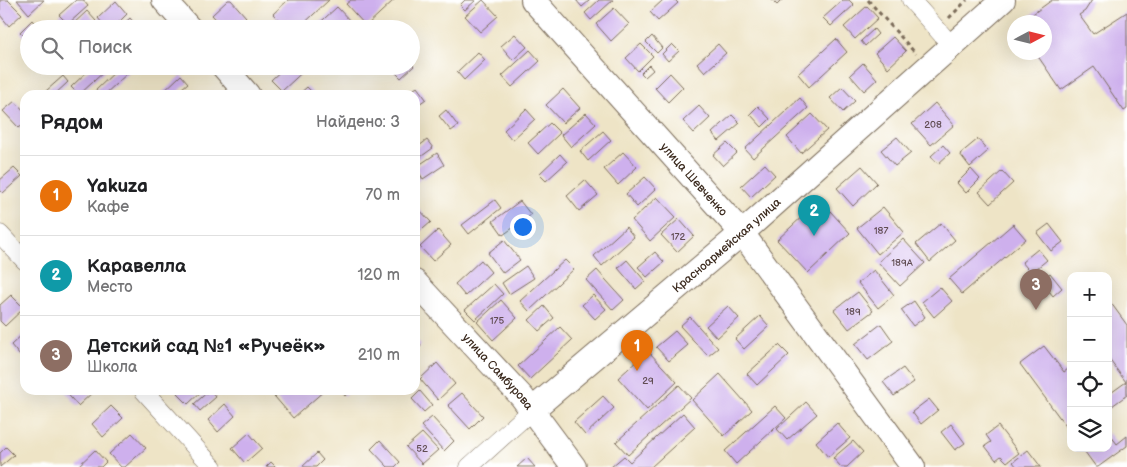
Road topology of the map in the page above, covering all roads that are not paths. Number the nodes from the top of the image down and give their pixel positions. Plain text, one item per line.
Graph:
1 (164, 0) edge
2 (532, 0) edge
3 (911, 0) edge
4 (1003, 0) edge
5 (182, 20) edge
6 (952, 46) junction
7 (231, 75) edge
8 (244, 90) edge
9 (742, 233) junction
10 (0, 234) edge
11 (20, 256) edge
12 (420, 287) edge
13 (148, 395) edge
14 (532, 410) junction
15 (213, 467) edge
16 (469, 467) edge
17 (574, 467) edge
18 (913, 467) edge

1 - 5 street
2 - 9 street, улица Шевченко
3 - 6 street
4 - 6 street, Красноармейская улица
6 - 9 street, Красноармейская улица
7 - 8 street
9 - 14 street, Красноармейская улица
9 - 18 street, улица Шевченко
10 - 11 street
12 - 14 street, улица Самбурова
13 - 15 street
14 - 16 street, Красноармейская улица
14 - 17 street, улица Самбурова

